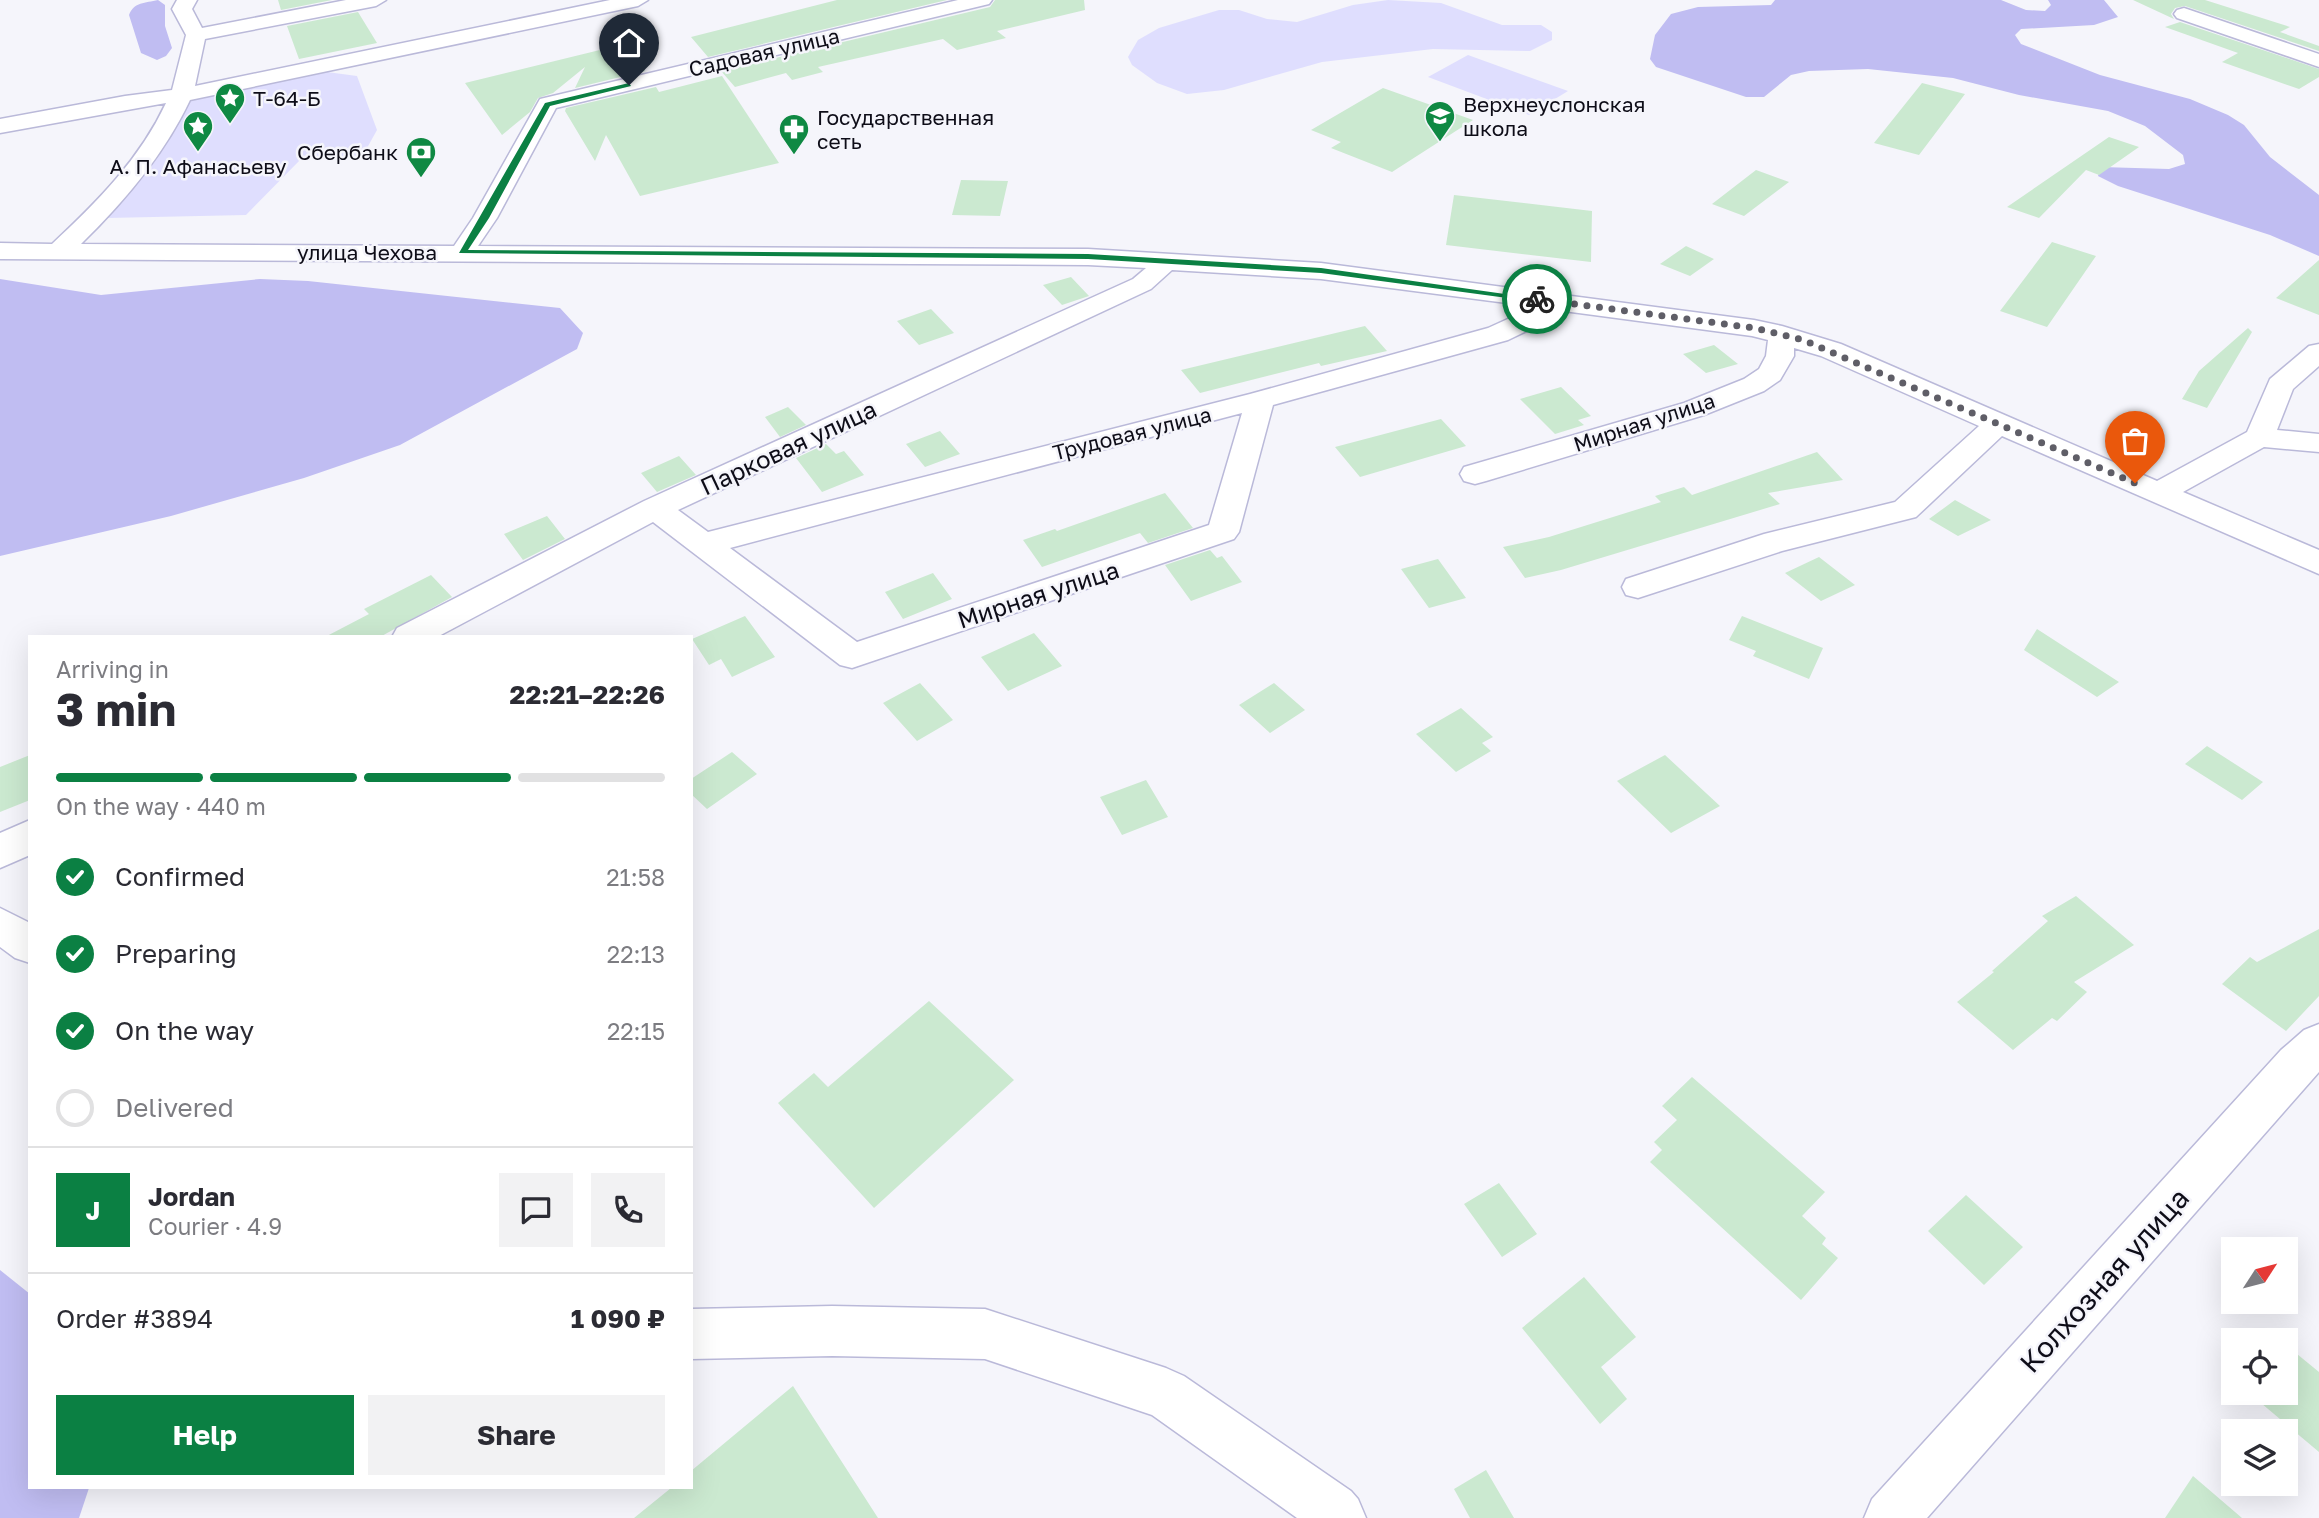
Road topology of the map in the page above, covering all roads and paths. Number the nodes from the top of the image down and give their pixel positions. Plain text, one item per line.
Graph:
1 (187, 0) edge
2 (376, 0) edge
3 (638, 0) edge
4 (982, 0) edge
5 (2185, 14) dead end
6 (196, 35) junction
7 (2319, 61) edge
8 (181, 95) junction
9 (0, 126) edge
10 (0, 251) edge
11 (58, 252) junction
12 (462, 252) junction
13 (1166, 260) junction
14 (1551, 301) junction
15 (1782, 334) junction
16 (2319, 352) edge
17 (1260, 400) junction
18 (1998, 423) junction
19 (2259, 437) junction
20 (2319, 443) edge
21 (1475, 474) dead end
22 (2158, 494) junction
23 (656, 508) junction
24 (704, 544) junction
25 (2319, 563) edge
26 (1638, 587) dead end
27 (413, 635) edge
28 (28, 837) edge
29 (0, 852) edge
30 (0, 925) edge
31 (28, 944) edge
32 (2319, 1044) edge
33 (693, 1334) edge
34 (1339, 1518) edge
35 (1891, 1518) edge

1 - 6 street
2 - 6 street
3 - 8 street
4 - 12 street, Садовая улица
5 - 7 street
6 - 8 street
8 - 9 street
8 - 11 street
10 - 11 street, улица Чехова
11 - 12 street, улица Чехова
12 - 13 street, улица Чехова
13 - 14 street, улица Чехова
13 - 23 street, Парковая улица
14 - 15 street, улица Чехова
14 - 17 street, Трудовая улица
15 - 18 street, улица Чехова
15 - 21 street, Мирная улица
16 - 19 street
17 - 24 street, Трудовая улица
17 - 24 street, Мирная улица
18 - 22 street, улица Чехова
18 - 26 street
19 - 20 street
19 - 22 street
22 - 25 street, улица Чехова
23 - 24 street
23 - 27 street, Парковая улица
28 - 29 street
30 - 31 street
32 - 35 street, Колхозная улица
33 - 34 street

